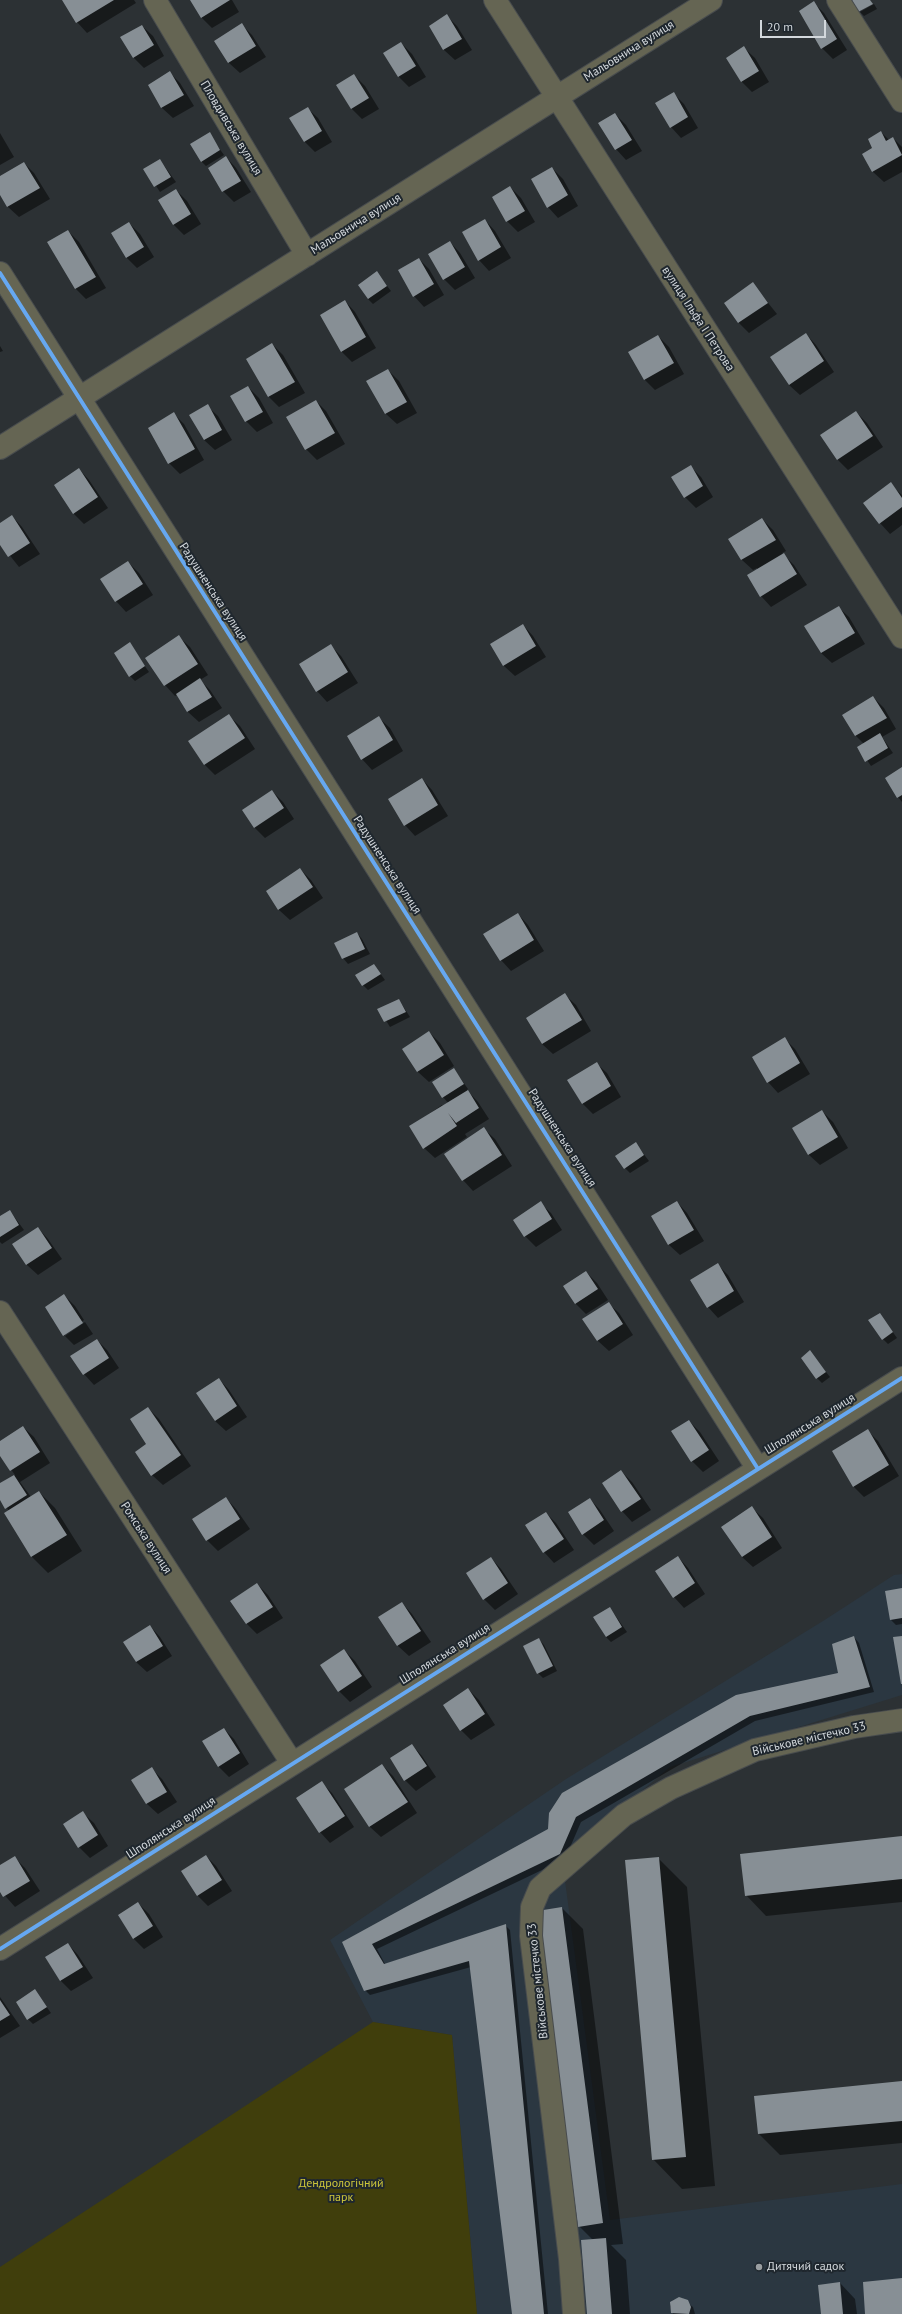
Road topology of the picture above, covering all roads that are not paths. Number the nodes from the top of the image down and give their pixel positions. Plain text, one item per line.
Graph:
1 (155, 0) edge
2 (495, 0) edge
3 (711, 0) edge
4 (838, 0) edge
5 (556, 96) junction
6 (902, 101) edge
7 (307, 255) junction
8 (0, 273) edge
9 (78, 398) junction
10 (0, 448) edge
11 (902, 638) edge
12 (0, 1312) edge
13 (902, 1378) edge
14 (758, 1468) junction
15 (902, 1720) edge
16 (292, 1763) junction
17 (0, 1949) edge
18 (574, 2314) edge

1 - 7 street, Пловдивська вулиця
2 - 5 street, вулиця Ільфа І Петрова
3 - 5 street, Мальовнича вулиця
4 - 6 street
5 - 7 street, Мальовнича вулиця
5 - 11 street, вулиця Ільфа І Петрова
7 - 9 street, Мальовнича вулиця
8 - 9 street, Радушненська вулиця
9 - 10 street, Мальовнича вулиця
9 - 14 street, Радушненська вулиця
12 - 16 street, Ромська вулиця
13 - 14 street, Шполянська вулиця
14 - 16 street, Шполянська вулиця
15 - 18 street, Військове містечко 33
16 - 17 street, Шполянська вулиця

